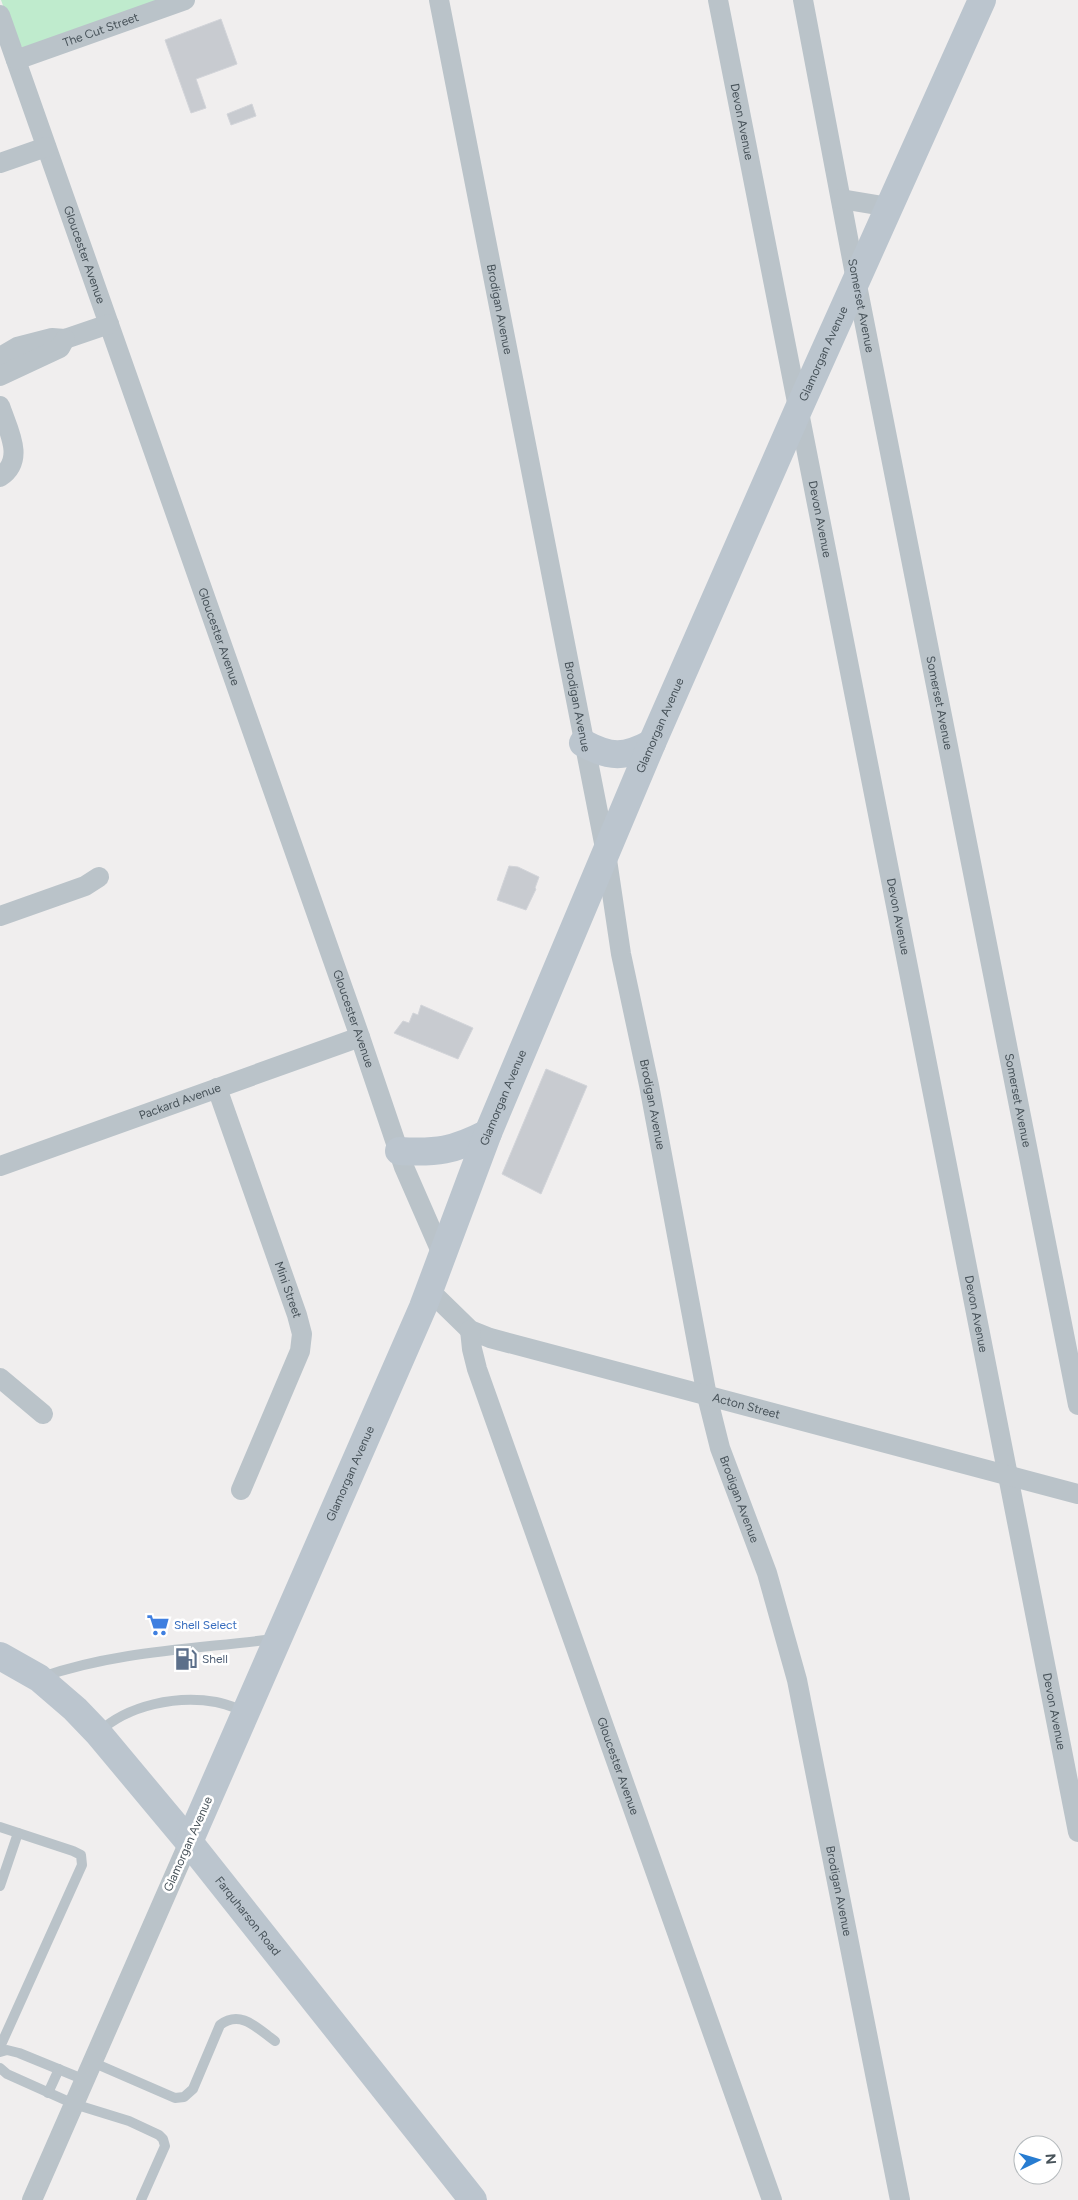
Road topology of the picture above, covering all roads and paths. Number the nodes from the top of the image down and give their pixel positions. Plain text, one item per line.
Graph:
1 (185, 0) edge
2 (439, 0) edge
3 (718, 0) edge
4 (803, 0) edge
5 (982, 0) edge
6 (0, 15) edge
7 (16, 60) junction
8 (46, 147) junction
9 (0, 163) edge
10 (841, 199) junction
11 (889, 207) junction
12 (856, 280) junction
13 (109, 324) junction
14 (43, 348) junction
15 (0, 357) edge
16 (0, 376) edge
17 (0, 406) edge
18 (798, 408) junction
19 (0, 477) edge
20 (583, 743) junction
21 (652, 743) junction
22 (606, 853) junction
23 (99, 876) dead end
24 (0, 916) edge
25 (360, 1037) junction
26 (216, 1088) junction
27 (488, 1133) junction
28 (399, 1151) junction
29 (0, 1166) edge
30 (442, 1254) junction
31 (429, 1290) junction
32 (470, 1330) junction
33 (0, 1378) edge
34 (707, 1396) junction
35 (1078, 1406) edge
36 (43, 1414) dead end
37 (1007, 1475) junction
38 (241, 1490) dead end
39 (1078, 1494) edge
40 (278, 1639) junction
41 (0, 1656) edge
42 (39, 1678) junction
43 (246, 1711) junction
44 (98, 1733) junction
45 (0, 1827) edge
46 (1078, 1832) edge
47 (18, 1833) junction
48 (189, 1842) junction
49 (0, 1886) edge
50 (275, 2041) dead end
51 (0, 2047) edge
52 (0, 2052) edge
53 (0, 2068) edge
54 (59, 2069) junction
55 (89, 2071) junction
56 (48, 2093) junction
57 (74, 2104) junction
58 (32, 2200) edge
59 (141, 2200) edge
60 (473, 2200) edge
61 (772, 2200) edge
62 (900, 2200) edge

1 - 7 street, The Cut Street
2 - 20 street, Brodigan Avenue
3 - 18 street, Devon Avenue
4 - 10 street, Somerset Avenue
5 - 11 street, Glamorgan Avenue
6 - 7 street, Gloucester Avenue
7 - 8 street, Gloucester Avenue
8 - 9 street
8 - 13 street, Gloucester Avenue
10 - 11 street
10 - 12 street, Somerset Avenue
11 - 12 street, Glamorgan Avenue
12 - 18 street, Glamorgan Avenue
12 - 35 street, Somerset Avenue
13 - 14 street
13 - 25 street, Gloucester Avenue
14 - 15 street
14 - 16 street
17 - 19 street
18 - 21 street, Glamorgan Avenue
18 - 37 street, Devon Avenue
20 - 21 street
20 - 22 street, Brodigan Avenue
21 - 22 street, Glamorgan Avenue
22 - 27 street, Glamorgan Avenue
22 - 34 street, Brodigan Avenue
23 - 24 street
25 - 26 street, Packard Avenue
25 - 28 street, Gloucester Avenue
26 - 29 street, Packard Avenue
26 - 38 street, Mini Street
27 - 28 street
27 - 30 street, Glamorgan Avenue
28 - 30 street, Gloucester Avenue
30 - 31 street, Glamorgan Avenue
31 - 32 street, Acton Street
31 - 40 street, Glamorgan Avenue
32 - 34 street, Acton Street
32 - 61 street, Gloucester Avenue
33 - 36 street
34 - 37 street, Acton Street
34 - 62 street, Brodigan Avenue
37 - 39 street, Acton Street
37 - 46 street, Devon Avenue
40 - 42 lane
40 - 43 street, Glamorgan Avenue
41 - 42 street, Farquharson Road
42 - 44 street, Farquharson Road
43 - 44 lane
43 - 48 street, Glamorgan Avenue
44 - 48 street, Farquharson Road
45 - 47 lane
47 - 49 lane
47 - 51 lane
48 - 55 street, Glamorgan Avenue
48 - 60 street, Farquharson Road
50 - 55 lane
52 - 54 lane
53 - 56 lane
54 - 55 lane
54 - 56 lane
55 - 57 street, Glamorgan Avenue
56 - 57 lane
57 - 58 street, Glamorgan Avenue
57 - 59 lane

